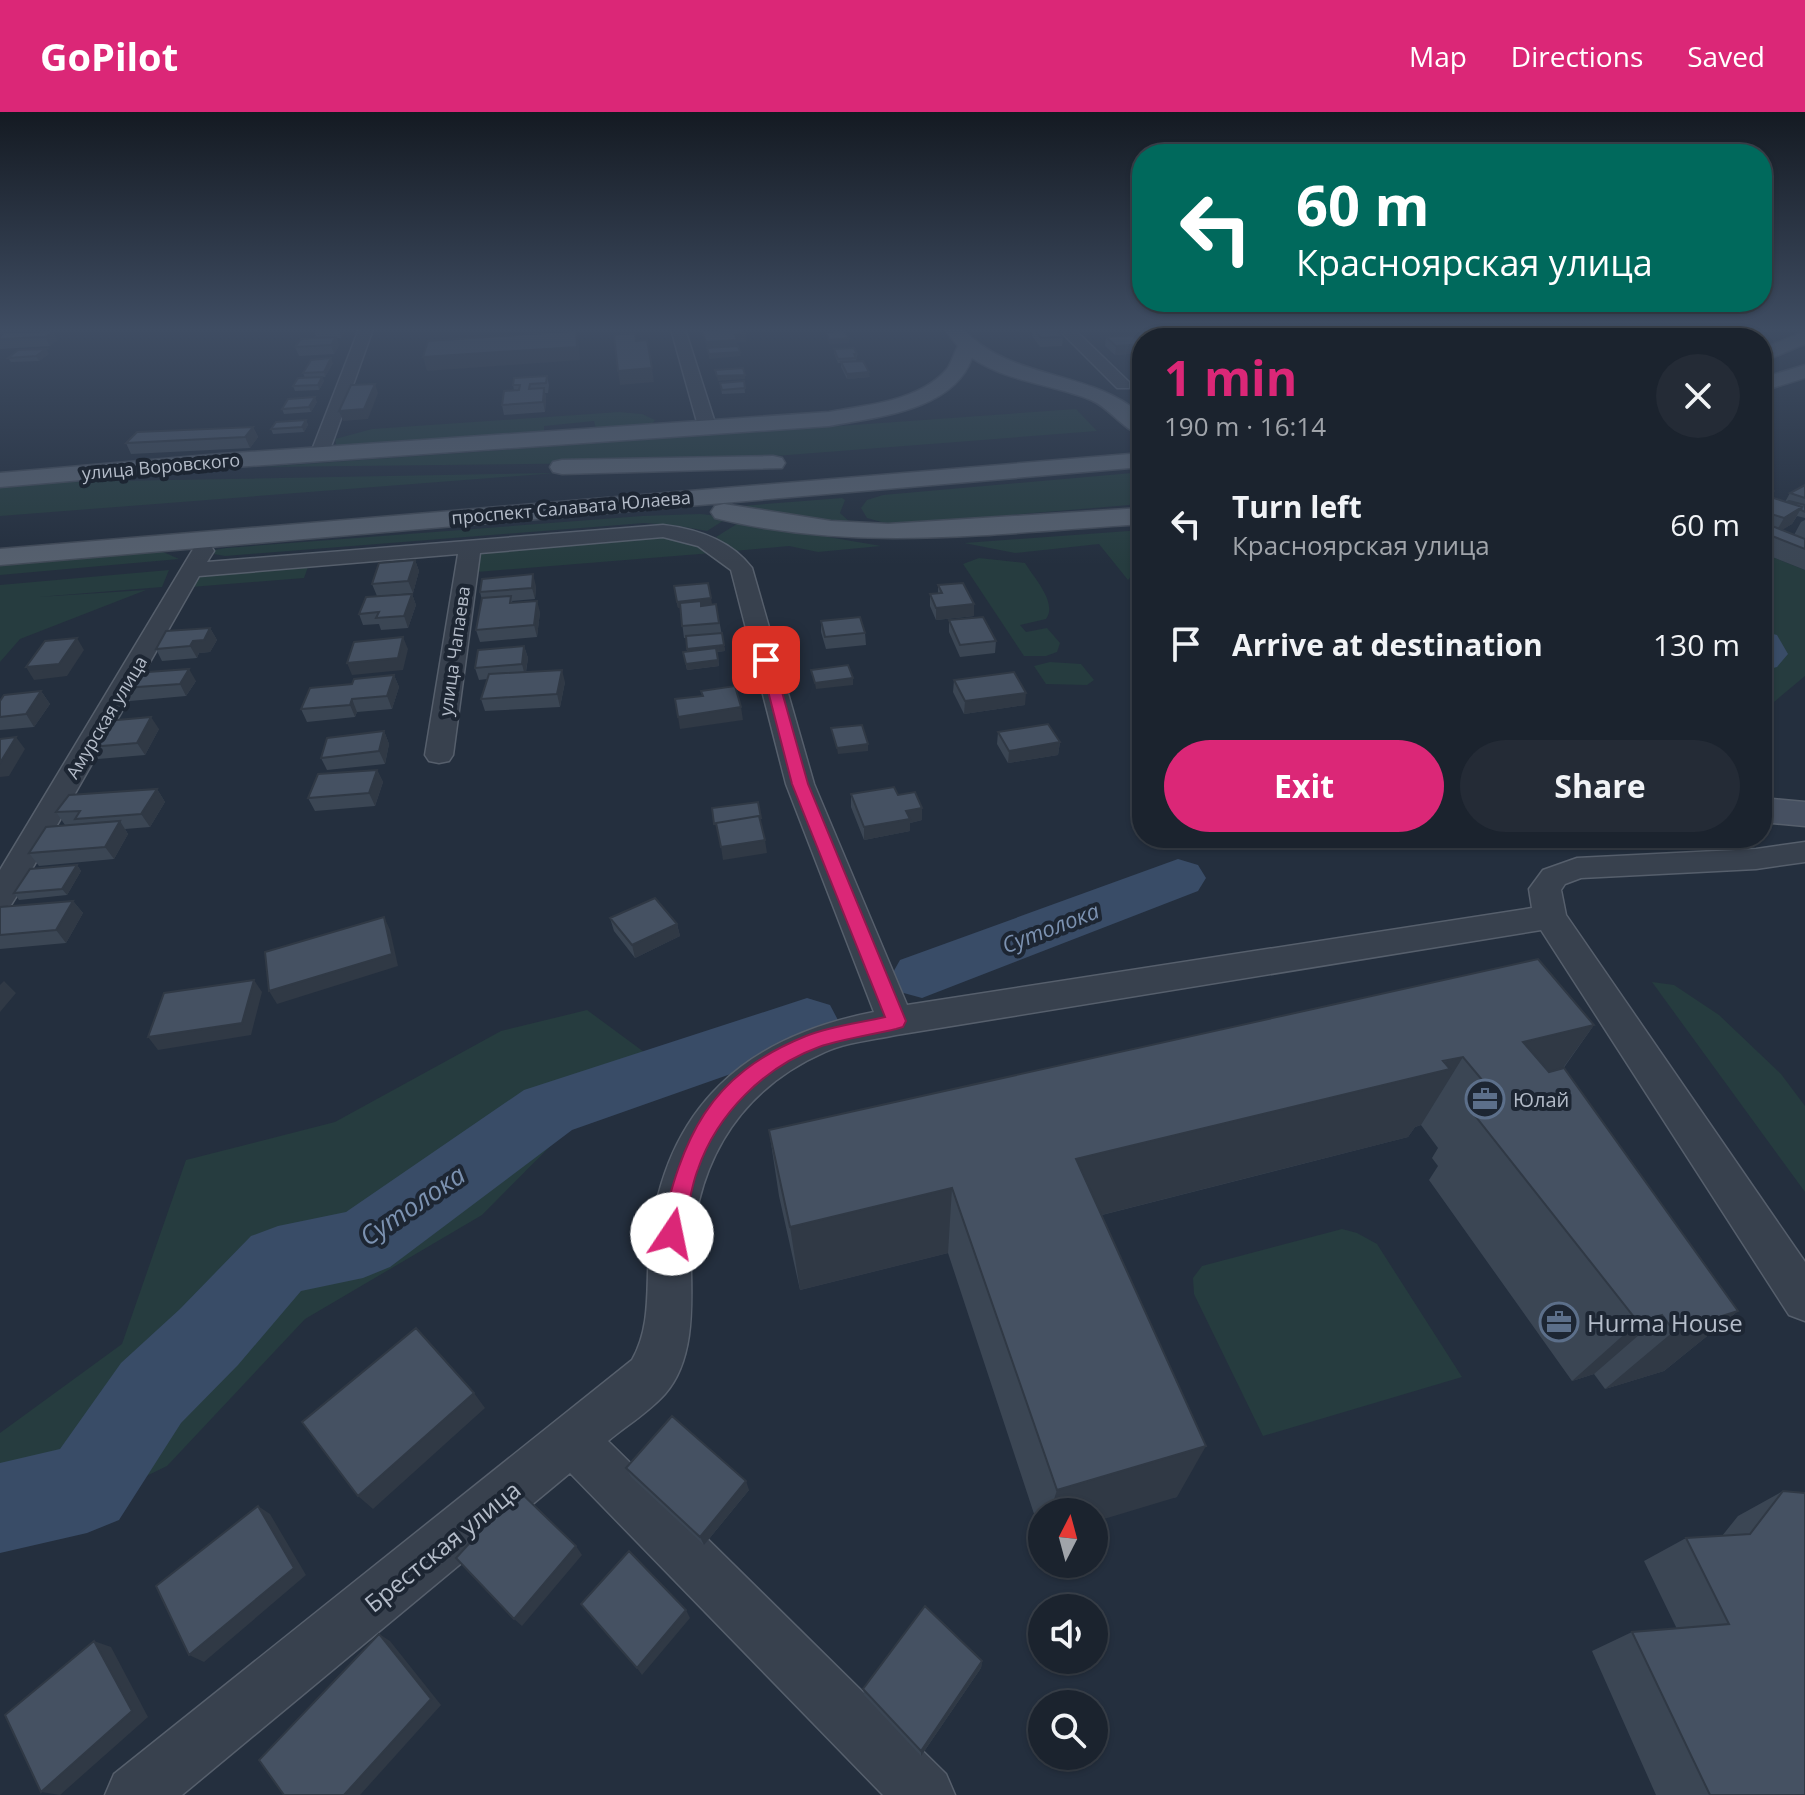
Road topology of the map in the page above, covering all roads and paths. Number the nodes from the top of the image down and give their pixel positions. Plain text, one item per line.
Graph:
1 (337, 408) edge
2 (702, 408) edge
3 (878, 408) edge
4 (708, 429) junction
5 (1132, 431) edge
6 (1096, 439) dead end
7 (319, 455) junction
8 (1132, 461) edge
9 (797, 463) dead end
10 (455, 469) dead end
11 (541, 475) dead end
12 (7, 479) edge
13 (906, 479) junction
14 (569, 507) junction
15 (1132, 517) edge
16 (917, 531) junction
17 (212, 537) junction
18 (470, 547) junction
19 (0, 557) edge
20 (193, 570) junction
21 (439, 755) dead end
22 (1772, 811) edge
23 (1805, 814) edge
24 (1805, 852) edge
25 (0, 897) edge
26 (1550, 917) junction
27 (896, 1021) junction
28 (1805, 1300) edge
29 (572, 1440) junction
30 (135, 1795) edge
31 (925, 1795) edge

1 - 7 street
2 - 4 street
3 - 4 main road, улица Воровского
4 - 7 main road, улица Воровского
5 - 6 main road
7 - 12 main road, улица Воровского
8 - 13 main road, проспект Салавата Юлаева
9 - 11 main road, проспект Салавата Юлаева
10 - 12 main road
13 - 14 main road, проспект Салавата Юлаева
13 - 16 main road
14 - 16 main road
14 - 17 main road, проспект Салавата Юлаева
15 - 16 main road
17 - 19 main road, проспект Салавата Юлаева
17 - 20 street, Амурская улица
18 - 20 street
18 - 21 street, улица Чапаева
18 - 27 street
20 - 25 street, Амурская улица
22 - 23 main road
24 - 26 street
26 - 27 street, Брестская улица
26 - 28 street
27 - 29 street, Брестская улица
29 - 30 street, Брестская улица
29 - 31 street

